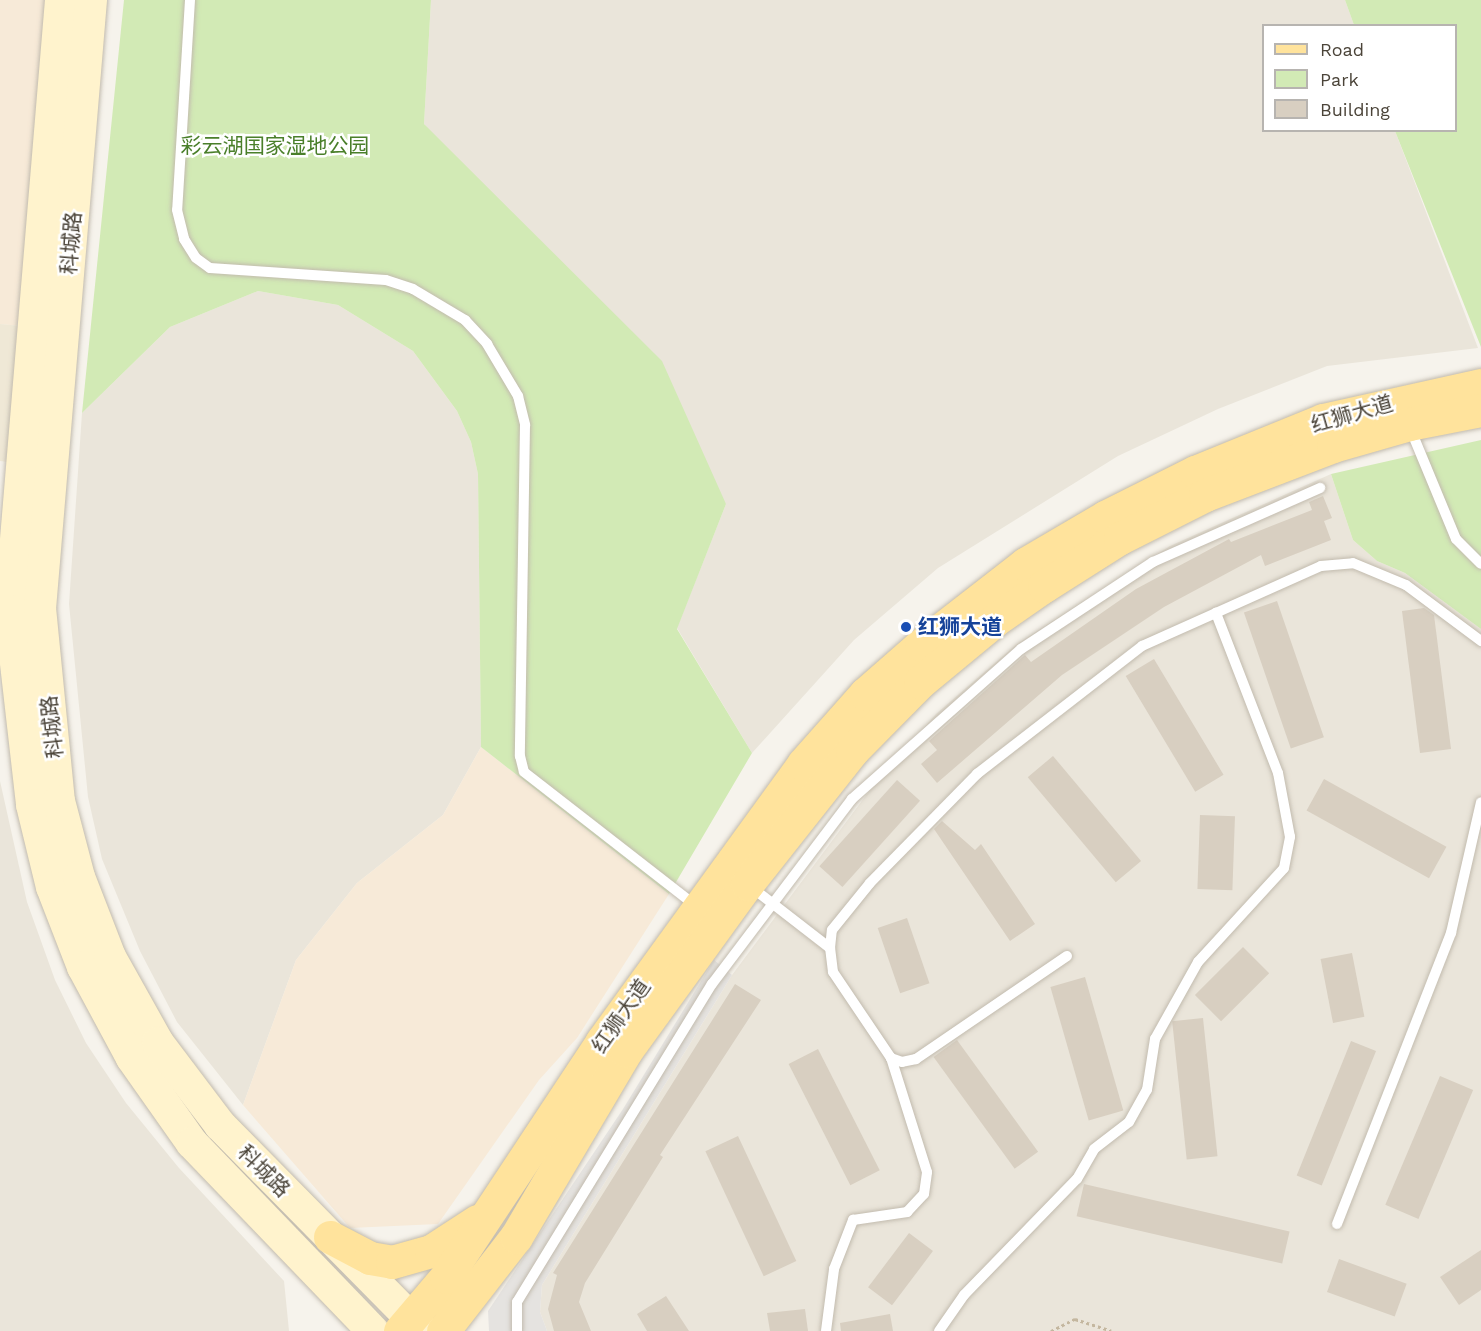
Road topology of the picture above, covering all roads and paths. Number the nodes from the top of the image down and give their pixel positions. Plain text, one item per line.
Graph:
1 (61, 0) edge
2 (91, 0) edge
3 (190, 0) edge
4 (1481, 385) edge
5 (1481, 410) edge
6 (1409, 424) junction
7 (1320, 488) dead end
8 (1481, 564) edge
9 (1216, 613) junction
10 (1481, 641) edge
11 (1481, 802) edge
12 (747, 884) junction
13 (773, 904) junction
14 (699, 908) junction
15 (830, 948) junction
16 (1067, 956) dead end
17 (891, 1058) junction
18 (491, 1212) junction
19 (1337, 1224) dead end
20 (330, 1237) junction
21 (411, 1327) edge
22 (373, 1331) edge
23 (443, 1331) edge
24 (517, 1331) edge
25 (826, 1331) edge
26 (939, 1331) edge
27 (1051, 1331) edge
28 (1111, 1331) edge

1 - 22 main road, 科城路
2 - 20 main road, 科城路
3 - 14 lane
4 - 14 main road, 红狮大道
5 - 6 main road, 红狮大道
6 - 8 lane
6 - 12 main road, 红狮大道
7 - 13 lane
9 - 10 lane
9 - 15 lane
9 - 26 lane
11 - 19 lane
12 - 13 lane
12 - 23 main road, 红狮大道
13 - 15 lane
13 - 24 lane
14 - 18 main road, 红狮大道
15 - 17 lane
16 - 17 lane
17 - 25 lane
18 - 20 main road
18 - 21 main road, 红狮大道
20 - 21 main road, 科城路
27 - 28 path

